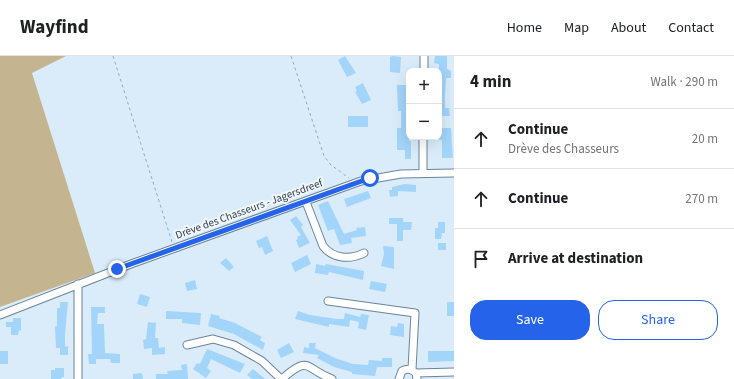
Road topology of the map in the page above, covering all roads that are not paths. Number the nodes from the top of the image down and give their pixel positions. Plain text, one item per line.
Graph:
1 (424, 56) edge
2 (424, 68) edge
3 (423, 140) edge
4 (423, 173) junction
5 (454, 173) edge
6 (306, 202) junction
7 (364, 253) dead end
8 (78, 284) junction
9 (328, 301) dead end
10 (0, 315) edge
11 (187, 344) dead end
12 (454, 372) edge
13 (415, 374) edge
14 (78, 379) edge
15 (282, 379) edge
16 (332, 379) edge
17 (399, 379) edge

1 - 2 street
3 - 4 street
4 - 5 street, Drève des Chasseurs - Jagersdreef
4 - 6 street, Drève des Chasseurs - Jagersdreef
6 - 7 street
6 - 8 street, Drève des Chasseurs - Jagersdreef
8 - 10 street, Drève des Chasseurs - Jagersdreef
8 - 14 street
9 - 13 street
11 - 15 street
12 - 13 street
13 - 17 street
15 - 16 street

